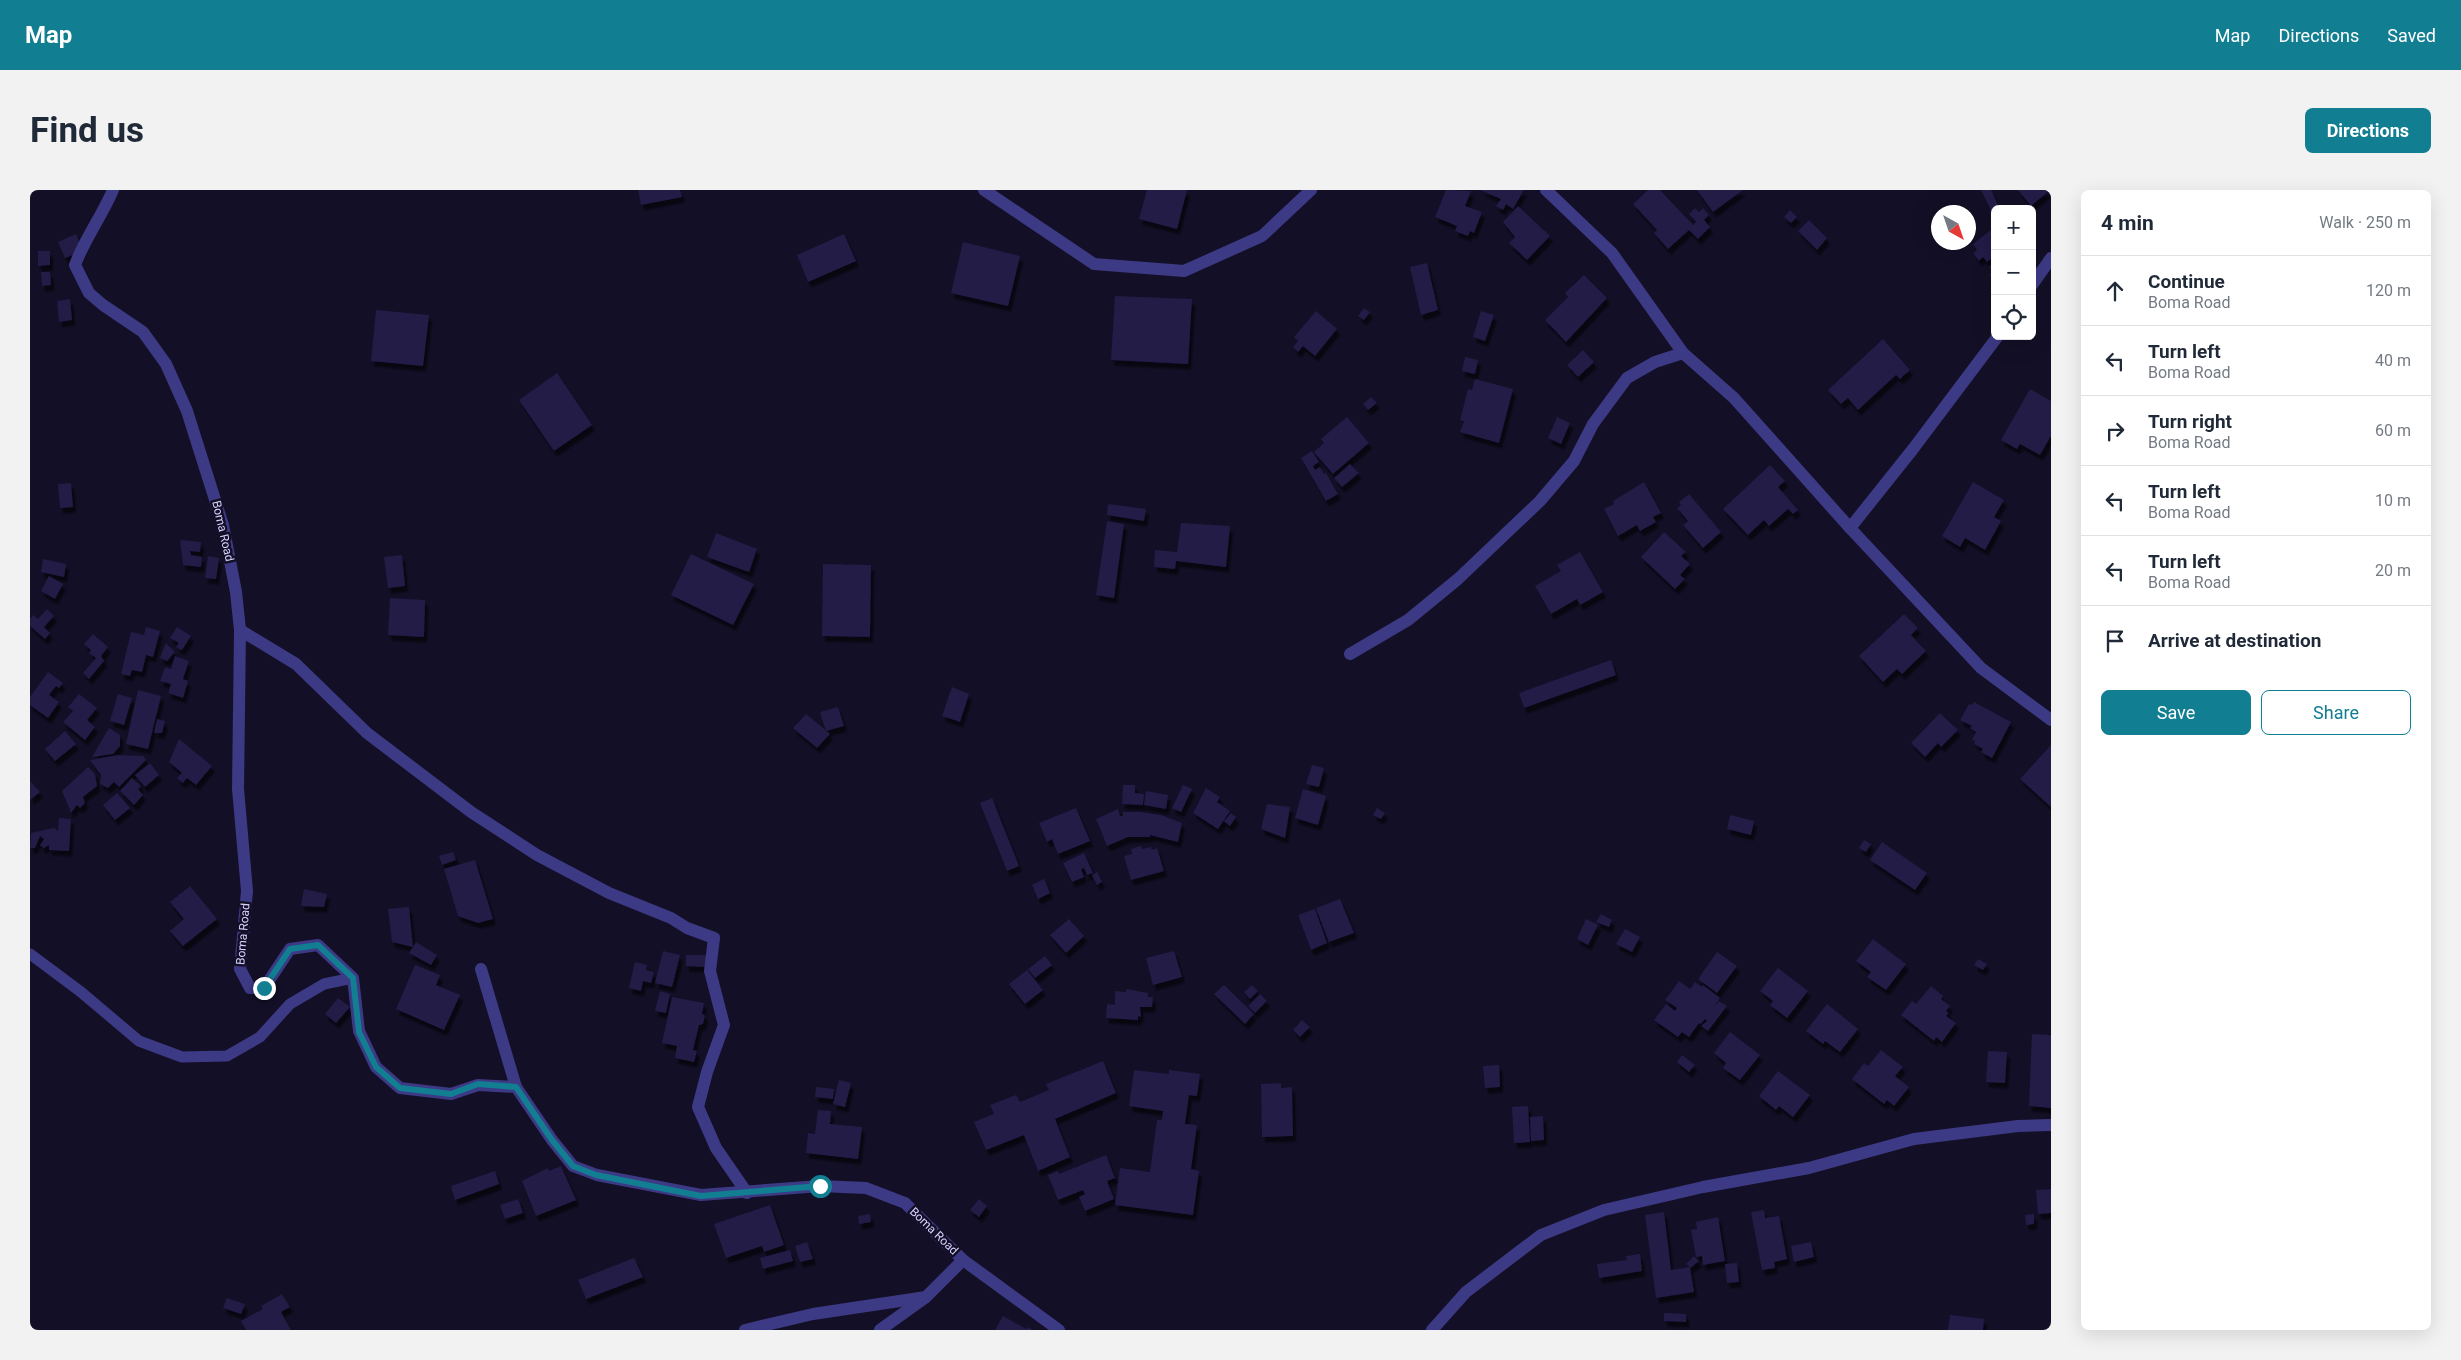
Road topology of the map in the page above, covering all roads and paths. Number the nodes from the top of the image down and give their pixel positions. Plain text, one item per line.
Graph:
1 (113, 190) edge
2 (984, 190) edge
3 (1311, 190) edge
4 (1546, 190) edge
5 (2051, 258) edge
6 (2036, 279) edge
7 (1995, 340) edge
8 (1683, 353) junction
9 (1850, 528) junction
10 (240, 630) junction
11 (1350, 654) dead end
12 (2051, 720) edge
13 (30, 954) edge
14 (481, 970) dead end
15 (353, 978) junction
16 (516, 1087) junction
17 (2051, 1125) edge
18 (747, 1193) junction
19 (964, 1260) junction
20 (926, 1297) junction
21 (745, 1330) edge
22 (880, 1330) edge
23 (1059, 1330) edge
24 (1432, 1330) edge

1 - 10 street, Boma Road
2 - 3 street
4 - 8 street
5 - 6 street
7 - 9 street
8 - 9 street
8 - 11 street
9 - 12 street
10 - 15 street, Boma Road
10 - 18 street
13 - 15 lane
14 - 16 street, Boma Road
15 - 16 street
16 - 18 street, Boma Road
17 - 24 street
18 - 19 street, Boma Road
19 - 20 street
19 - 23 street, Boma Road
20 - 21 street
20 - 22 street

